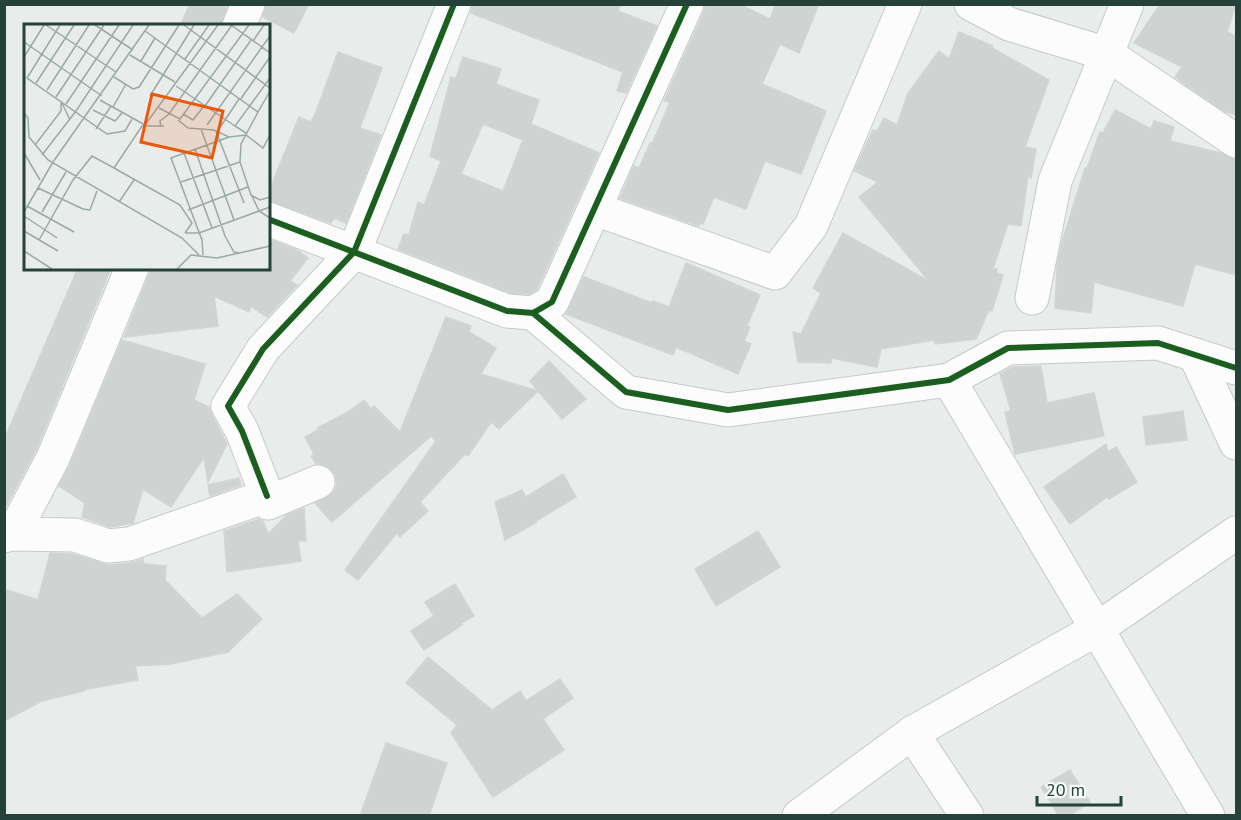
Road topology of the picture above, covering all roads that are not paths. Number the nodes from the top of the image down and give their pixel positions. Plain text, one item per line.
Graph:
1 (248, 4) edge
2 (454, 4) edge
3 (687, 4) edge
4 (905, 4) edge
5 (971, 4) edge
6 (1127, 4) edge
7 (240, 24) edge
8 (1107, 54) junction
9 (1236, 141) edge
10 (595, 209) junction
11 (270, 220) edge
12 (354, 252) junction
13 (131, 270) edge
14 (1032, 298) dead end
15 (533, 313) junction
16 (1195, 355) junction
17 (1236, 368) edge
18 (949, 380) junction
19 (1236, 443) edge
20 (318, 482) dead end
21 (267, 496) junction
22 (8, 534) edge
23 (1236, 534) edge
24 (1097, 629) junction
25 (912, 733) junction
26 (799, 816) edge
27 (967, 816) edge
28 (1208, 816) edge

1 - 7 street
2 - 12 street
3 - 10 street
4 - 10 street
5 - 8 street
6 - 8 street
8 - 9 street
8 - 14 street
10 - 15 street
11 - 12 street
12 - 15 street
12 - 21 street
13 - 22 street
15 - 18 street
16 - 17 street
16 - 18 street
16 - 19 street
18 - 24 street
20 - 21 street
21 - 22 street
23 - 24 street
24 - 25 street
24 - 28 street
25 - 26 street
25 - 27 street

